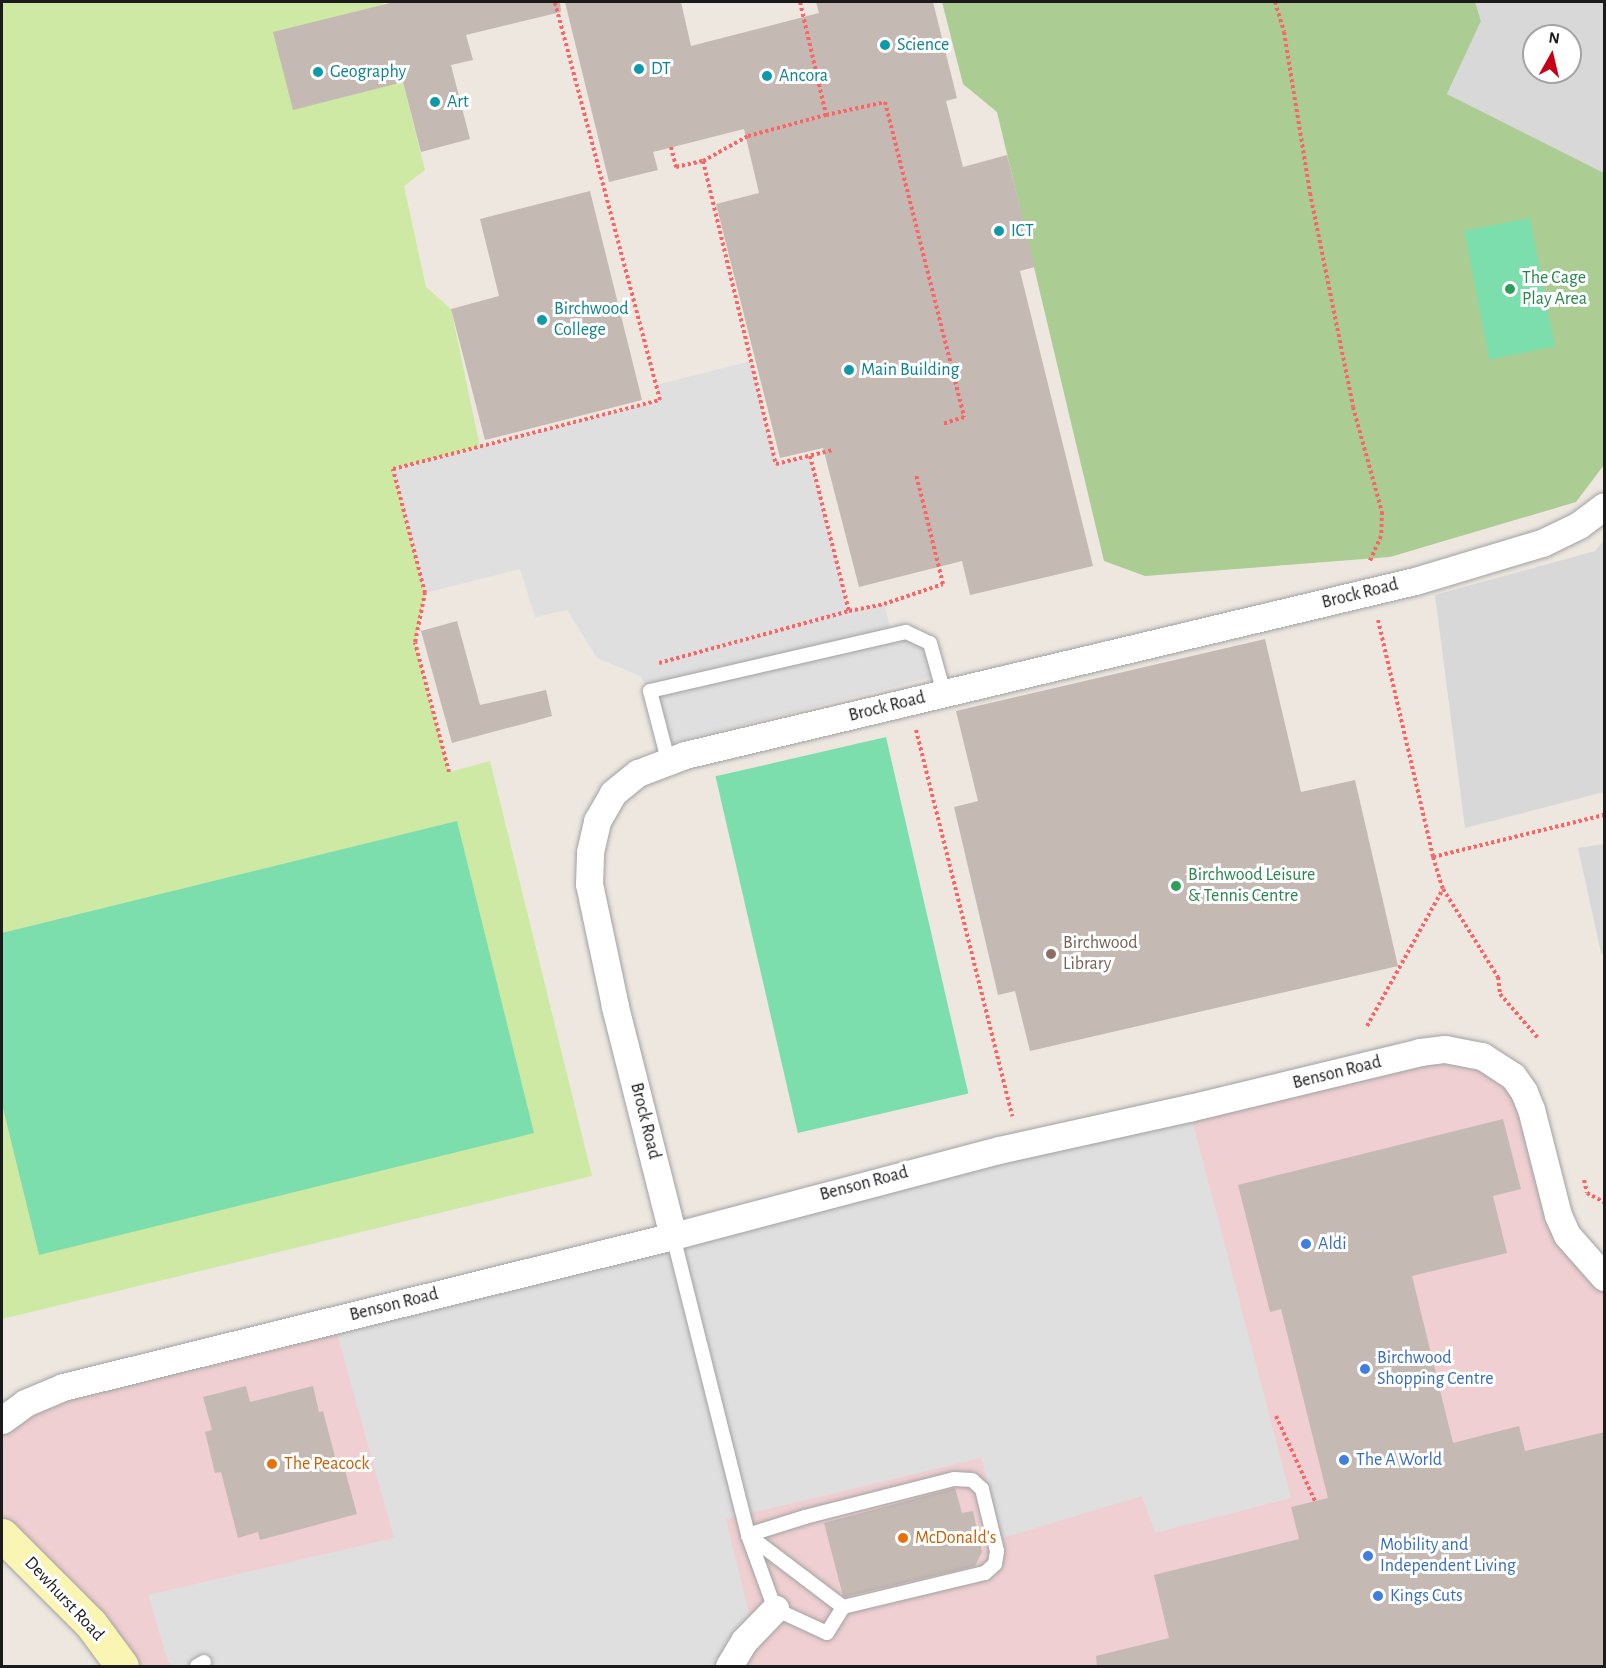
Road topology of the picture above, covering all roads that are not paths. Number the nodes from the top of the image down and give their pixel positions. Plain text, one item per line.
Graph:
1 (1605, 506) edge
2 (945, 693) junction
3 (668, 760) junction
4 (673, 1236) junction
5 (1605, 1277) edge
6 (2, 1420) edge
7 (2, 1535) edge
8 (748, 1535) junction
9 (843, 1607) junction
10 (775, 1609) junction
11 (122, 1666) edge
12 (729, 1666) edge

1 - 2 street, Brock Road
2 - 3 street, Brock Road
2 - 3 lane
3 - 4 street, Brock Road
4 - 5 street, Benson Road
4 - 6 street, Benson Road
4 - 8 lane
7 - 11 street, Dewhurst Road
8 - 9 lane
8 - 9 lane
8 - 10 lane
9 - 10 lane
10 - 12 street

